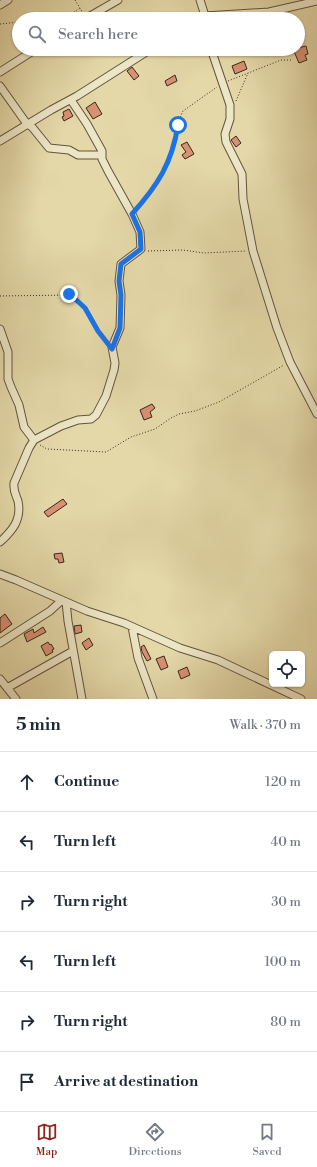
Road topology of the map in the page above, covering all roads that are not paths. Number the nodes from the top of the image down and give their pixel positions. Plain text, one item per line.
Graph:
1 (8, 0) edge
2 (118, 0) edge
3 (200, 0) edge
4 (317, 1) edge
5 (301, 2) edge
6 (0, 5) edge
7 (98, 12) edge
8 (203, 12) edge
9 (269, 12) edge
10 (25, 56) edge
11 (140, 56) edge
12 (213, 56) edge
13 (0, 72) edge
14 (0, 86) edge
15 (71, 100) junction
16 (26, 124) junction
17 (0, 141) edge
18 (102, 155) junction
19 (0, 329) edge
20 (317, 414) edge
21 (34, 440) junction
22 (0, 542) edge
23 (0, 574) edge
24 (64, 601) junction
25 (132, 627) junction
26 (0, 643) edge
27 (73, 651) junction
28 (0, 679) edge
29 (7, 688) junction
30 (16, 699) edge
31 (82, 699) edge
32 (153, 699) edge
33 (301, 699) edge

1 - 6 street
2 - 7 street
3 - 8 street
4 - 5 street
5 - 9 street
10 - 13 street
11 - 15 street
12 - 20 street
14 - 16 street
15 - 16 street
15 - 18 street
16 - 17 street
16 - 18 street
18 - 21 street
19 - 21 street
21 - 22 street
23 - 24 street
24 - 25 street
24 - 26 street
24 - 27 street
25 - 32 street
25 - 33 street
27 - 29 street
27 - 31 street
28 - 29 street
29 - 30 street

